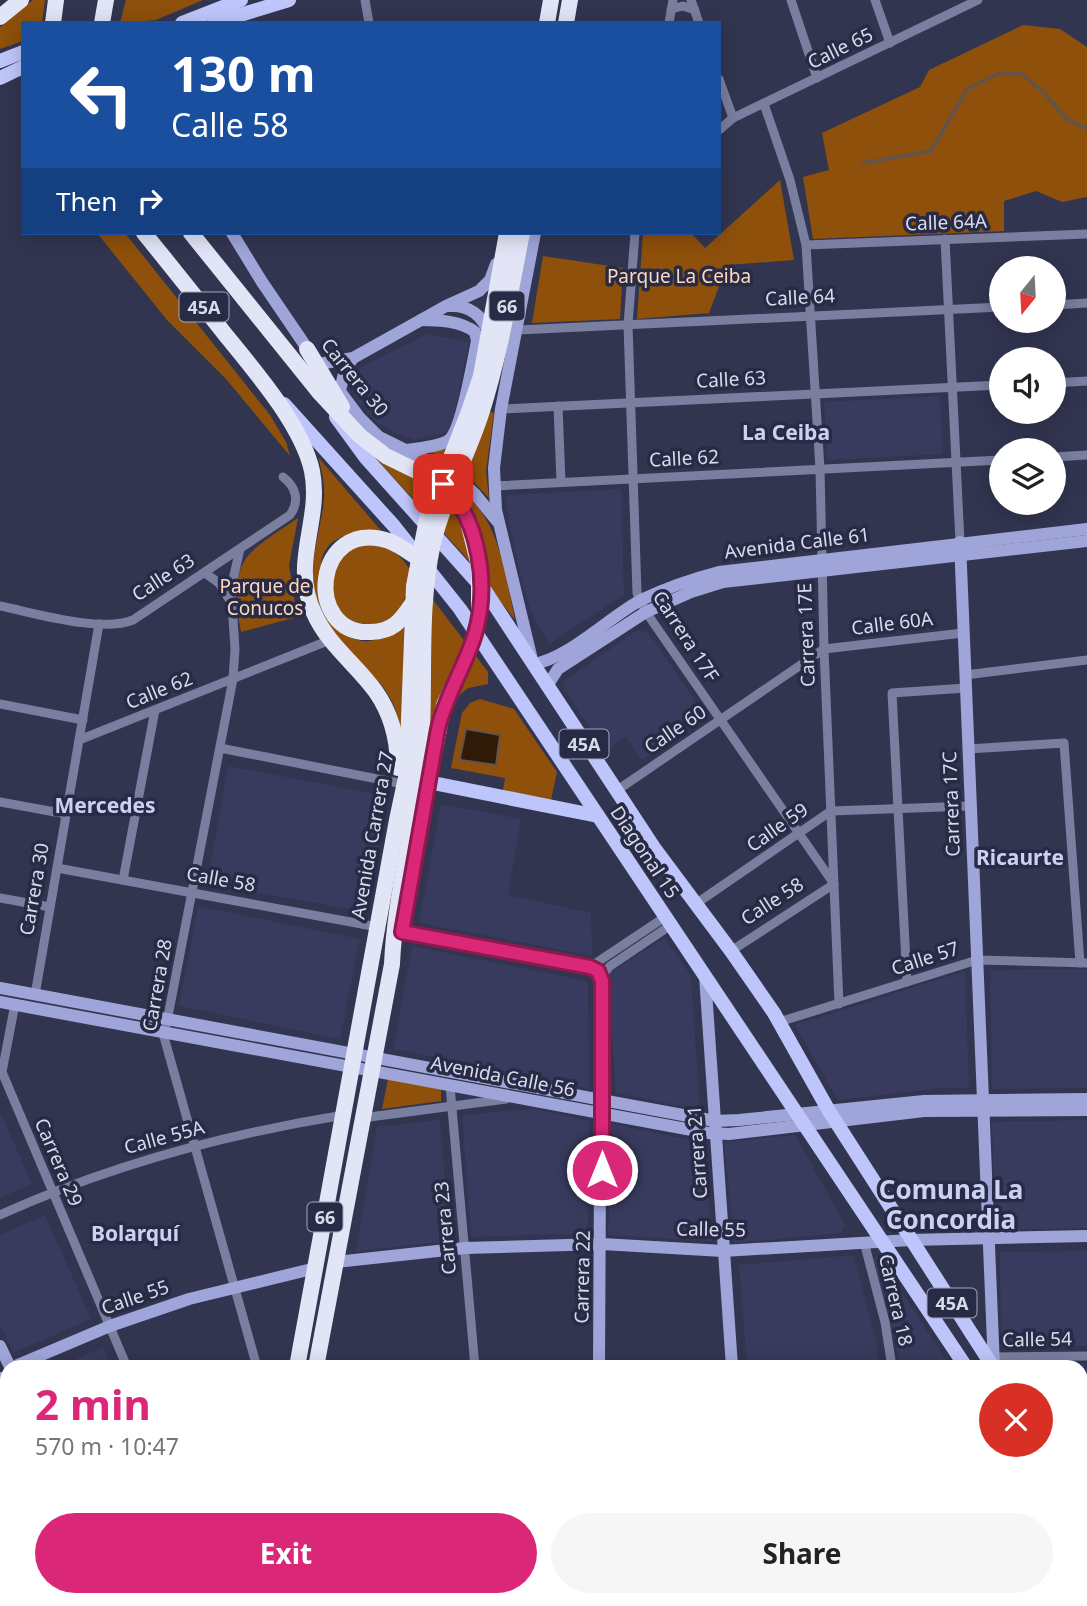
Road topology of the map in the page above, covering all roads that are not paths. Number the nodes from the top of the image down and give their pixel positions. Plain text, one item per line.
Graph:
1 (21, 0) edge
2 (56, 0) edge
3 (107, 0) edge
4 (241, 0) edge
5 (289, 0) edge
6 (365, 0) edge
7 (551, 0) edge
8 (569, 0) edge
9 (791, 0) edge
10 (875, 0) edge
11 (978, 0) edge
12 (672, 4) edge
13 (958, 4) edge
14 (693, 5) edge
15 (0, 17) edge
16 (234, 20) edge
17 (53, 21) edge
18 (102, 21) edge
19 (187, 21) edge
20 (369, 21) edge
21 (547, 21) edge
22 (566, 21) edge
23 (890, 43) junction
24 (21, 53) edge
25 (0, 61) edge
26 (21, 68) edge
27 (0, 78) edge
28 (817, 78) junction
29 (721, 85) edge
30 (764, 104) junction
31 (733, 118) junction
32 (721, 128) edge
33 (1087, 234) edge
34 (146, 235) edge
35 (193, 235) edge
36 (233, 235) edge
37 (505, 235) edge
38 (506, 235) edge
39 (522, 235) edge
40 (535, 235) edge
41 (635, 235) edge
42 (946, 239) junction
43 (806, 245) junction
44 (1087, 303) edge
45 (1066, 304) edge
46 (446, 306) junction
47 (989, 308) edge
48 (949, 310) junction
49 (810, 316) junction
50 (421, 320) junction
51 (628, 325) junction
52 (517, 330) junction
53 (490, 334) junction
54 (307, 349) junction
55 (353, 358) junction
56 (319, 364) junction
57 (486, 377) junction
58 (263, 381) junction
59 (1087, 381) edge
60 (1066, 382) edge
61 (989, 386) edge
62 (953, 388) junction
63 (340, 390) junction
64 (319, 392) junction
65 (815, 394) junction
66 (464, 400) junction
67 (631, 403) junction
68 (558, 406) junction
69 (501, 409) junction
70 (360, 436) junction
71 (403, 450) junction
72 (1087, 456) edge
73 (1066, 457) edge
74 (989, 461) edge
75 (956, 462) junction
76 (820, 469) junction
77 (283, 477) dead end
78 (635, 478) junction
79 (561, 482) junction
80 (494, 486) junction
81 (499, 524) junction
82 (1087, 529) edge
83 (1087, 541) edge
84 (960, 548) junction
85 (240, 550) junction
86 (421, 560) junction
87 (822, 565) junction
88 (205, 573) junction
89 (230, 601) junction
90 (419, 604) junction
91 (0, 606) edge
92 (643, 606) junction
93 (99, 624) junction
94 (963, 633) junction
95 (330, 640) junction
96 (824, 649) junction
97 (1087, 660) edge
98 (533, 664) junction
99 (233, 679) junction
100 (966, 682) junction
101 (547, 686) junction
102 (0, 704) edge
103 (155, 710) junction
104 (83, 720) junction
105 (720, 720) junction
106 (79, 740) junction
107 (220, 748) junction
108 (968, 749) junction
109 (428, 782) junction
110 (398, 783) junction
111 (616, 791) junction
112 (0, 802) edge
113 (971, 806) junction
114 (898, 809) junction
115 (831, 811) junction
116 (66, 814) junction
117 (598, 816) junction
118 (397, 820) junction
119 (799, 833) junction
120 (57, 868) junction
121 (122, 880) junction
122 (834, 884) junction
123 (192, 893) junction
124 (0, 898) edge
125 (697, 903) junction
126 (50, 907) junction
127 (668, 921) junction
128 (378, 927) junction
129 (402, 932) junction
130 (732, 951) junction
131 (977, 960) junction
132 (1083, 963) edge
133 (392, 964) junction
134 (590, 967) junction
135 (705, 976) junction
136 (601, 977) junction
137 (907, 982) junction
138 (0, 988) edge
139 (35, 995) junction
140 (0, 1002) edge
141 (15, 1004) junction
142 (839, 1004) junction
143 (167, 1019) junction
144 (779, 1022) junction
145 (165, 1032) junction
146 (354, 1061) junction
147 (372, 1064) junction
148 (1, 1073) edge
149 (450, 1086) junction
150 (514, 1098) junction
151 (1087, 1099) edge
152 (602, 1101) junction
153 (982, 1105) junction
154 (452, 1106) junction
155 (1087, 1110) edge
156 (344, 1115) junction
157 (602, 1115) junction
158 (833, 1116) junction
159 (362, 1118) junction
160 (802, 1120) junction
161 (715, 1127) junction
162 (194, 1147) junction
163 (52, 1191) junction
164 (0, 1215) edge
165 (1087, 1236) edge
166 (987, 1238) junction
167 (911, 1240) junction
168 (884, 1241) junction
169 (864, 1242) junction
170 (602, 1244) junction
171 (465, 1248) junction
172 (723, 1251) junction
173 (336, 1262) junction
174 (316, 1268) junction
175 (234, 1287) junction
176 (110, 1326) junction
177 (1087, 1356) edge
178 (29, 1360) edge
179 (124, 1360) edge
180 (255, 1360) edge
181 (299, 1360) edge
182 (317, 1360) edge
183 (474, 1360) edge
184 (600, 1360) edge
185 (731, 1360) edge
186 (891, 1360) edge
187 (961, 1360) edge
188 (991, 1360) edge
189 (992, 1360) edge
190 (1024, 1360) edge

1 - 15 highway
2 - 17 highway
3 - 18 highway
4 - 19 main road
5 - 16 main road
6 - 20 street
7 - 21 highway
8 - 22 highway
9 - 28 street
10 - 23 street
11 - 13 street, Calle 65
12 - 14 street
13 - 23 street, Calle 65
23 - 28 street, Calle 65
24 - 25 main road
26 - 27 main road
28 - 30 street, Calle 65
29 - 31 street
30 - 31 street, Calle 65
30 - 43 street, Carrera 17E
31 - 32 street, Calle 65
33 - 42 street, Calle 64A
34 - 58 highway, 45A
35 - 64 highway, 45A
36 - 54 street, Carrera 30
37 - 46 street
38 - 53 highway, Avenida Carrera 27 / 66
39 - 57 highway, Avenida Carrera 27 / 66
40 - 52 street
41 - 51 street, Carrera 17F
42 - 43 street, Calle 64A
42 - 48 street, Carrera 17C
43 - 49 street, Carrera 17E
44 - 45 street
46 - 50 street
46 - 53 street
47 - 48 street, Calle 64
48 - 49 street, Calle 64
48 - 62 street, Carrera 17C
49 - 51 street, Calle 64
49 - 65 street, Carrera 17E
50 - 55 street
50 - 66 street
51 - 52 street, Calle 64
51 - 67 street, Carrera 17F
52 - 69 street
53 - 57 highway, Avenida Carrera 27 / 66
54 - 56 street, Carrera 30
54 - 70 highway
55 - 56 street
55 - 63 street
56 - 63 street, Carrera 30
57 - 90 highway, Avenida Carrera 27 / 66
58 - 86 main road, Diagonal 15 / 45A
58 - 95 highway
59 - 60 street
61 - 62 street, Calle 63
62 - 65 street, Calle 63
62 - 75 street, Carrera 17C
63 - 71 street, Carrera 30
64 - 70 highway
64 - 98 main road, Diagonal 15 / 45A
65 - 67 street, Calle 63
65 - 76 street, Carrera 17E
66 - 69 street, Calle 63
66 - 71 street
67 - 68 street, Calle 63
67 - 78 street, Carrera 17F
68 - 69 street, Calle 63
68 - 79 street
69 - 80 street
70 - 109 highway
71 - 81 street, Carrera 30
72 - 73 street
74 - 75 street, Calle 62
75 - 76 street, Calle 62
75 - 84 street, Carrera 17C
76 - 78 street, Calle 62
76 - 87 street, Carrera 17E
77 - 85 street, Calle 63
78 - 79 street, Calle 62
78 - 92 street, Carrera 17F
79 - 80 street, Calle 62
80 - 81 street
81 - 98 street, Carrera 30
82 - 84 street, Avenida Calle 61
83 - 84 street, Avenida Calle 61
84 - 87 street, Avenida Calle 61
84 - 94 street, Carrera 17C
85 - 88 street, Calle 63
85 - 89 street, Carrera 28
86 - 90 highway
86 - 117 main road, Diagonal 15 / 45A
87 - 92 street, Avenida Calle 61
87 - 96 street, Carrera 17E
88 - 89 street
88 - 93 street, Calle 63
89 - 99 street, Carrera 28
90 - 118 highway, Avenida Carrera 27 / 66
90 - 133 highway, Avenida Carrera 27 / 66
91 - 93 street, Calle 63
92 - 98 street, Avenida Calle 61
92 - 101 street, Avenida Calle 61
92 - 105 street, Carrera 17F
93 - 104 street, Carrera 30
94 - 96 street, Calle 60A
94 - 100 street, Carrera 17C
95 - 99 street, Calle 62
95 - 110 highway
96 - 105 street, Calle 60
96 - 115 street, Carrera 17E
97 - 100 street
98 - 101 main road, Diagonal 15 / 45A
99 - 103 street, Calle 62
99 - 107 street, Carrera 28
100 - 108 street, Carrera 17C
100 - 114 street
101 - 111 main road, Diagonal 15 / 45A
102 - 104 street
103 - 106 street, Calle 62
103 - 121 street
104 - 106 street, Carrera 30
105 - 111 street, Calle 60
105 - 119 street, Carrera 17F
106 - 116 street, Carrera 30
107 - 110 street
107 - 123 street, Carrera 28
108 - 113 street, Carrera 17C
108 - 132 street
109 - 117 main road
109 - 129 highway
110 - 118 highway
111 - 125 main road, Diagonal 15 / 45A
112 - 116 street
113 - 114 street, Calle 59
113 - 131 street, Carrera 17C
114 - 115 street, Calle 59
114 - 137 street
115 - 119 street, Calle 59
115 - 122 street, Carrera 17E
116 - 120 street, Carrera 30
117 - 127 main road, Diagonal 15 / 45A
118 - 128 highway, Avenida Carrera 27 / 66
119 - 122 street, Carrera 17F
119 - 125 street, Calle 59
120 - 121 street, Calle 58
120 - 126 street, Carrera 30
121 - 123 street, Calle 58
122 - 130 street, Calle 58
122 - 142 street, Carrera 17E
123 - 128 street, Calle 58
123 - 143 street, Carrera 28
124 - 126 street
125 - 130 main road, Diagonal 15 / 45A
126 - 139 street, Carrera 30
127 - 134 street
127 - 135 main road, Diagonal 15 / 45A
127 - 136 street
128 - 146 highway, Avenida Carrera 27 / 66
129 - 133 highway
129 - 134 street
130 - 144 main road, Diagonal 15 / 45A
131 - 132 street, Calle 57
131 - 137 street, Calle 57
131 - 153 street, Carrera 17C
133 - 147 highway, Avenida Carrera 27 / 66
134 - 136 street
135 - 160 main road, Diagonal 15 / 45A
135 - 161 street, Carrera 21
136 - 152 street, Carrera 22
137 - 142 street, Calle 57
138 - 139 street, Avenida Calle 56
139 - 143 street, Avenida Calle 56
140 - 141 street, Avenida Calle 56
141 - 145 street, Avenida Calle 56
141 - 148 street, Carrera 29
142 - 144 street, Calle 57
143 - 145 street, Carrera 28
143 - 146 street, Avenida Calle 56
144 - 158 main road, Diagonal 15 / 45A
145 - 146 street, Avenida Calle 56
145 - 162 street, Carrera 28
146 - 147 street, Avenida Calle 56
146 - 156 highway, Avenida Carrera 27 / 66
147 - 149 street, Avenida Calle 56
147 - 152 street, Avenida Calle 56
147 - 159 highway, Avenida Carrera 27 / 66
148 - 163 street, Carrera 29
149 - 150 street, Avenida Calle 56
149 - 154 street, Carrera 23
150 - 154 street
150 - 157 street, Avenida Calle 56
151 - 153 street, Avenida Calle 56
152 - 157 street, Carrera 22
152 - 161 street, Avenida Calle 56
153 - 155 street, Avenida Calle 56
153 - 158 street, Avenida Calle 56
153 - 166 street, Carrera 17C
154 - 159 street
154 - 171 street, Carrera 23
156 - 162 street, Calle 55A
156 - 174 highway, Avenida Carrera 27 / 66
157 - 161 street, Avenida Calle 56
157 - 170 street, Carrera 22
158 - 160 street, Avenida Calle 56
158 - 167 main road, Diagonal 15 / 45A
159 - 173 highway, Avenida Carrera 27 / 66
160 - 161 street, Avenida Calle 56
160 - 168 main road, Diagonal 15 / 45A
161 - 172 street, Carrera 21
162 - 163 street, Calle 55A
162 - 175 street, Carrera 28
163 - 164 street, Calle 55A
163 - 176 street, Carrera 29
165 - 166 street, Calle 55
166 - 167 street, Calle 55
166 - 189 street, Carrera 17C
167 - 168 street, Calle 55
167 - 188 main road, Diagonal 15 / 45A
168 - 169 street, Calle 55
168 - 187 main road, Diagonal 15 / 45A
169 - 172 street, Calle 55
169 - 186 street, Carrera 18
170 - 171 street, Calle 55
170 - 172 street, Calle 55
170 - 184 street, Carrera 22
171 - 173 street, Calle 55
171 - 183 street, Carrera 23
172 - 185 street, Carrera 21
173 - 182 highway, Avenida Carrera 27 / 66
174 - 175 street, Calle 55
174 - 181 highway, Avenida Carrera 27 / 66
175 - 176 street, Calle 55
175 - 180 street, Carrera 28
176 - 178 street, Calle 55
176 - 179 street, Carrera 29
177 - 190 street, Calle 54

